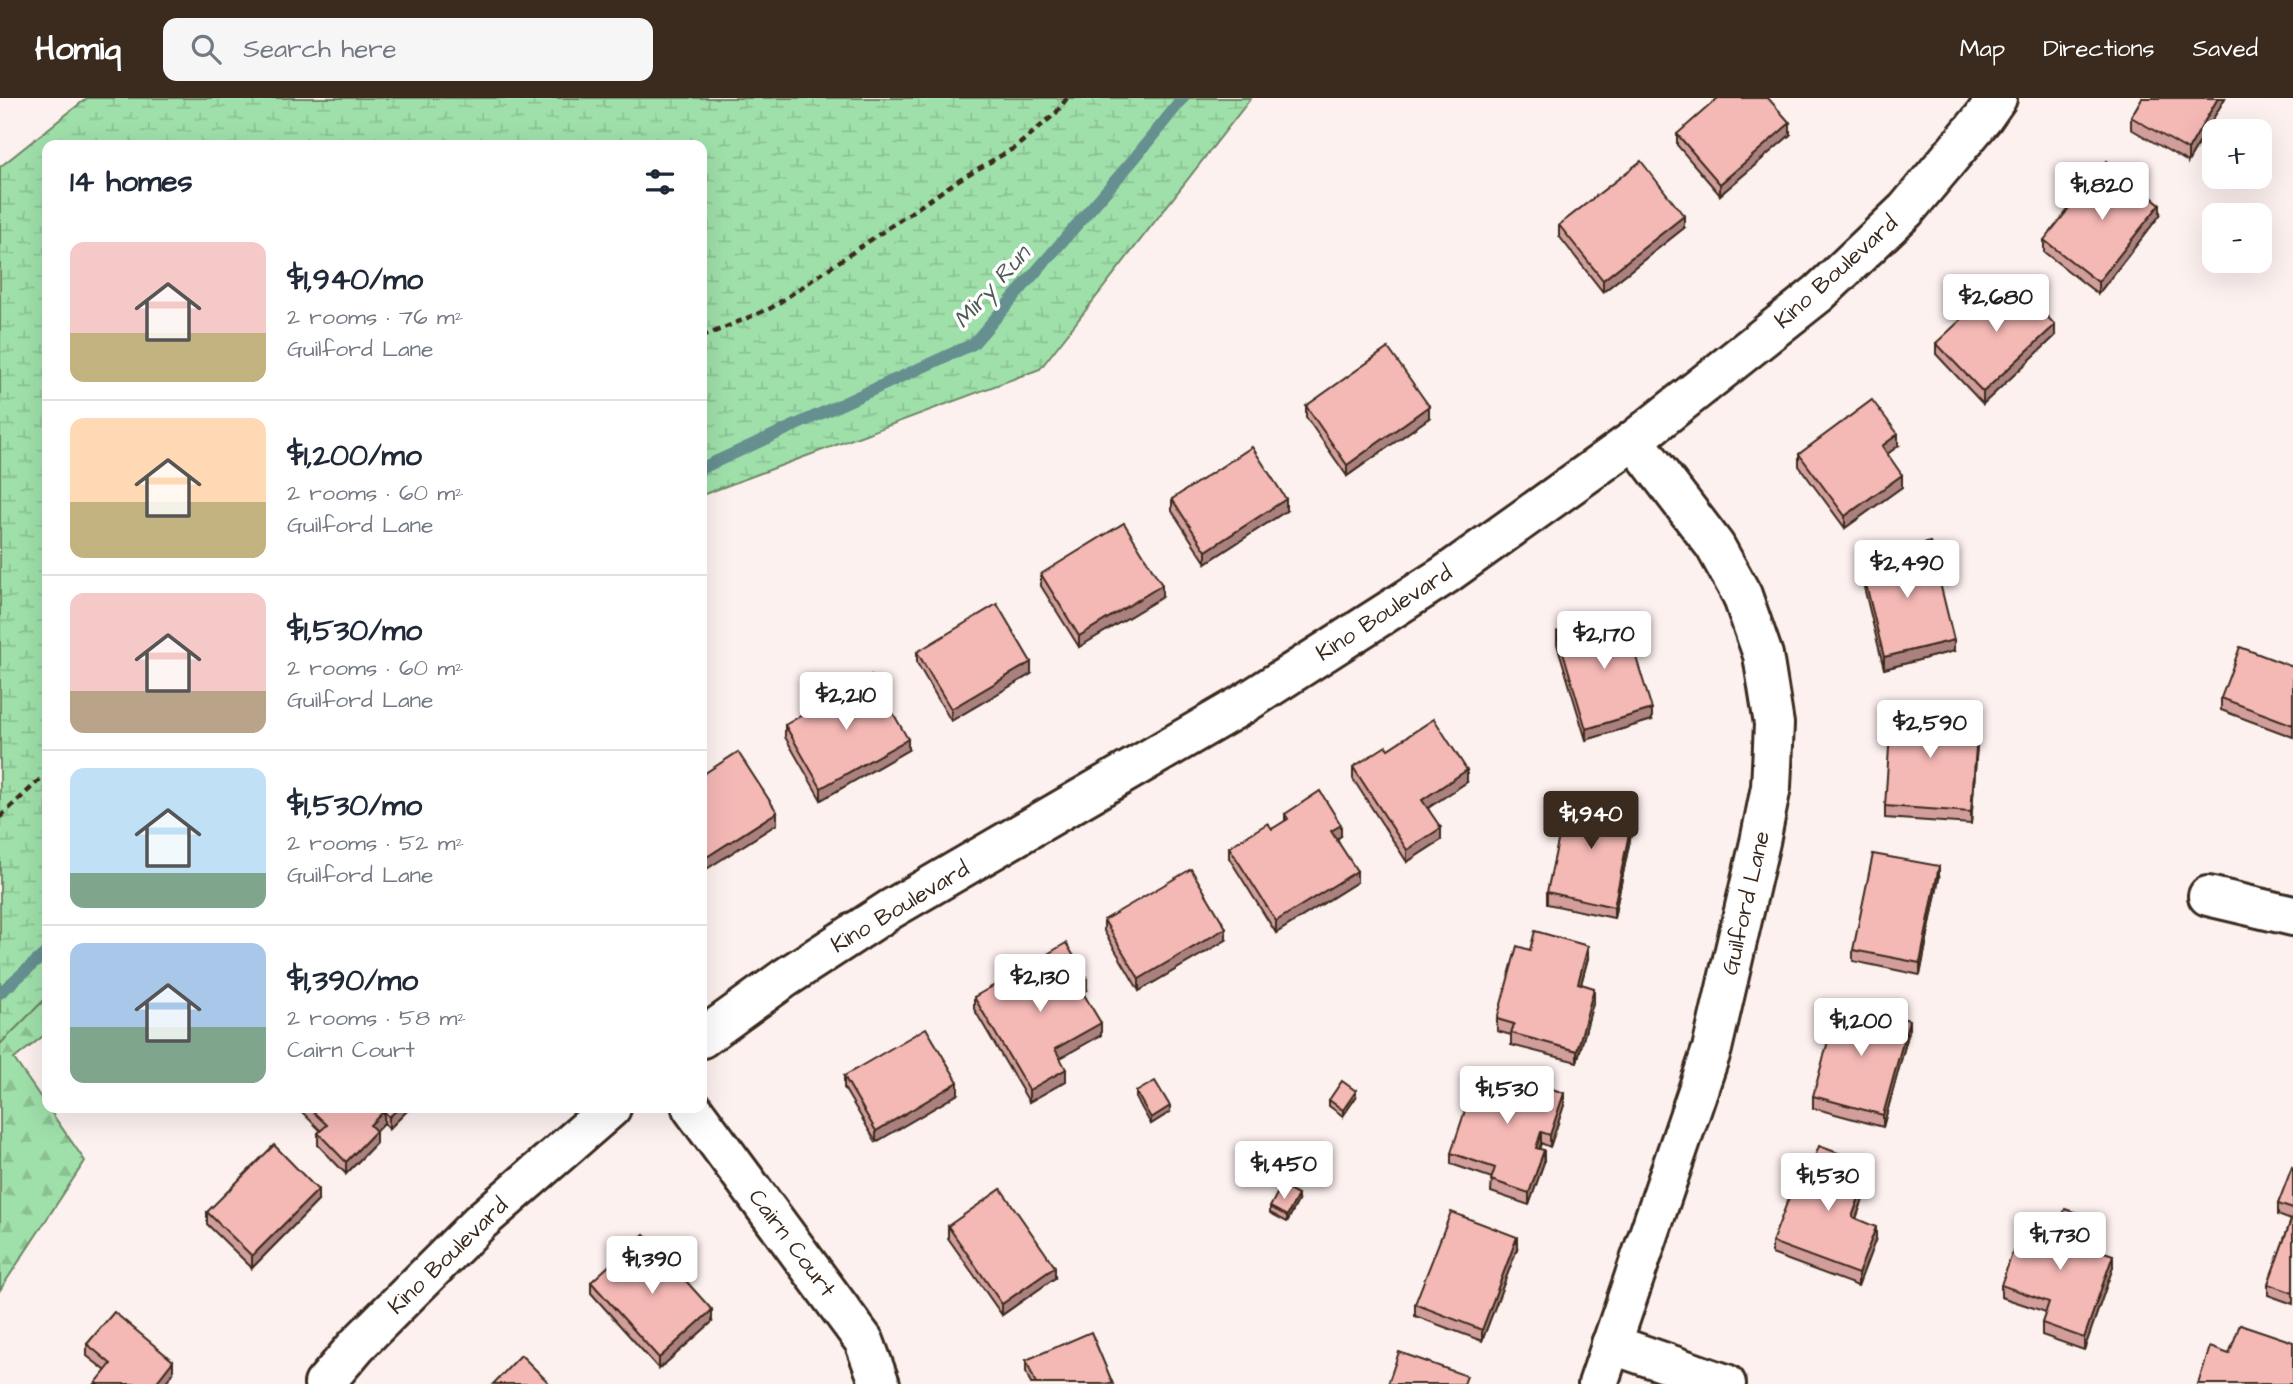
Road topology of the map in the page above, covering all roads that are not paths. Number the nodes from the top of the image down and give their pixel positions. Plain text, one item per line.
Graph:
1 (1997, 98) edge
2 (1634, 440) junction
3 (2208, 896) dead end
4 (2293, 916) edge
5 (707, 1034) edge
6 (605, 1113) edge
7 (696, 1113) edge
8 (1611, 1344) junction
9 (324, 1384) edge
10 (880, 1384) edge
11 (1598, 1384) edge
12 (1726, 1384) edge

1 - 2 street, Kino Boulevard
2 - 5 street, Kino Boulevard
2 - 8 street, Guilford Lane
3 - 4 street
6 - 9 street, Kino Boulevard
7 - 10 street, Cairn Court
8 - 11 street, Guilford Lane
8 - 12 street

